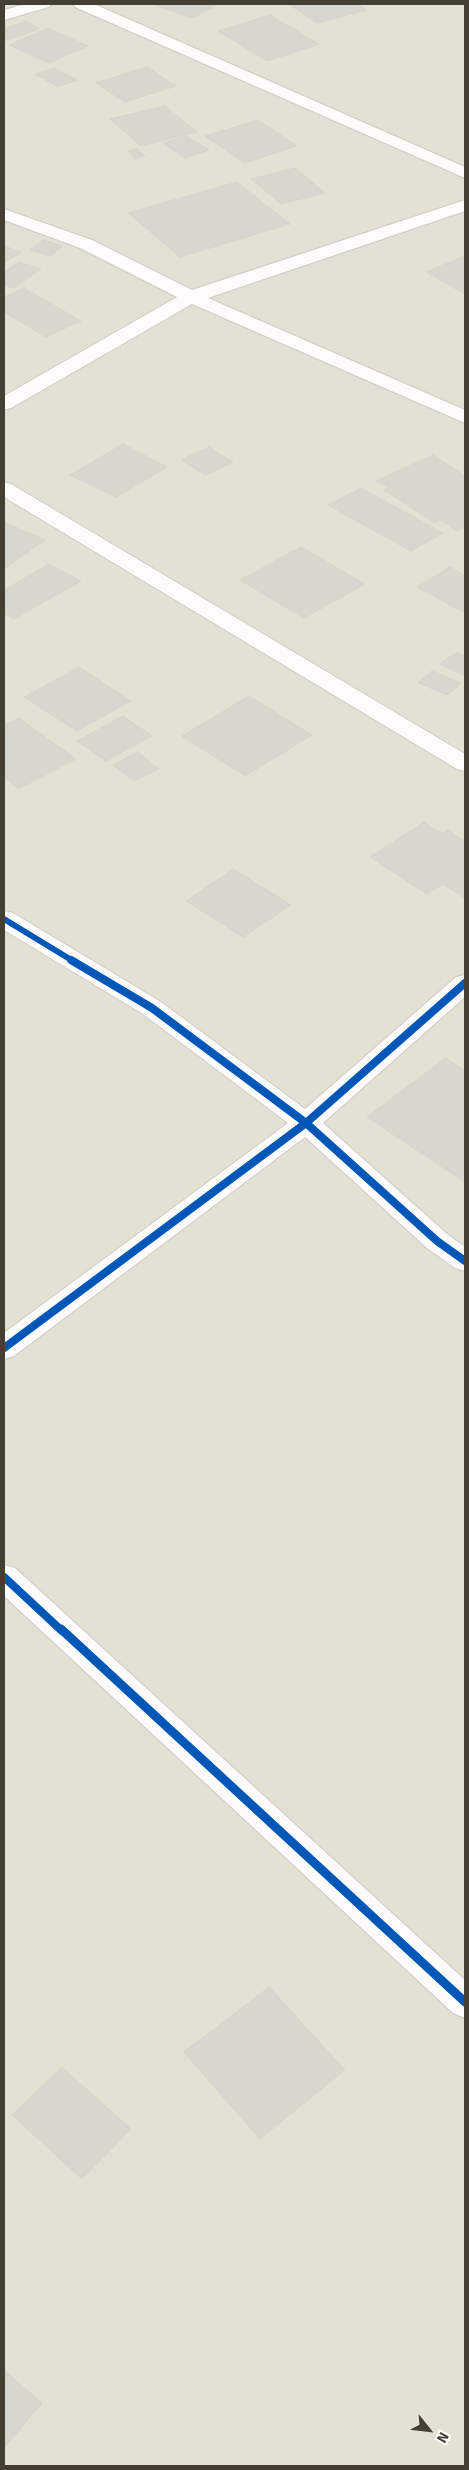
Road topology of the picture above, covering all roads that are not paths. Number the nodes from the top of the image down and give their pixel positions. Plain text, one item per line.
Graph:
1 (42, 4) edge
2 (81, 4) edge
3 (4, 15) edge
4 (465, 173) edge
5 (465, 205) edge
6 (4, 214) edge
7 (191, 297) junction
8 (4, 404) edge
9 (465, 417) edge
10 (4, 488) edge
11 (465, 764) edge
12 (4, 918) edge
13 (465, 983) edge
14 (306, 1123) junction
15 (465, 1261) edge
16 (4, 1348) edge
17 (4, 1577) edge
18 (465, 2002) edge

1 - 3 street
2 - 4 street
5 - 7 street
6 - 7 street
7 - 8 street
7 - 9 street
10 - 11 street
12 - 14 street
13 - 14 street
14 - 15 street
14 - 16 street
17 - 18 street

